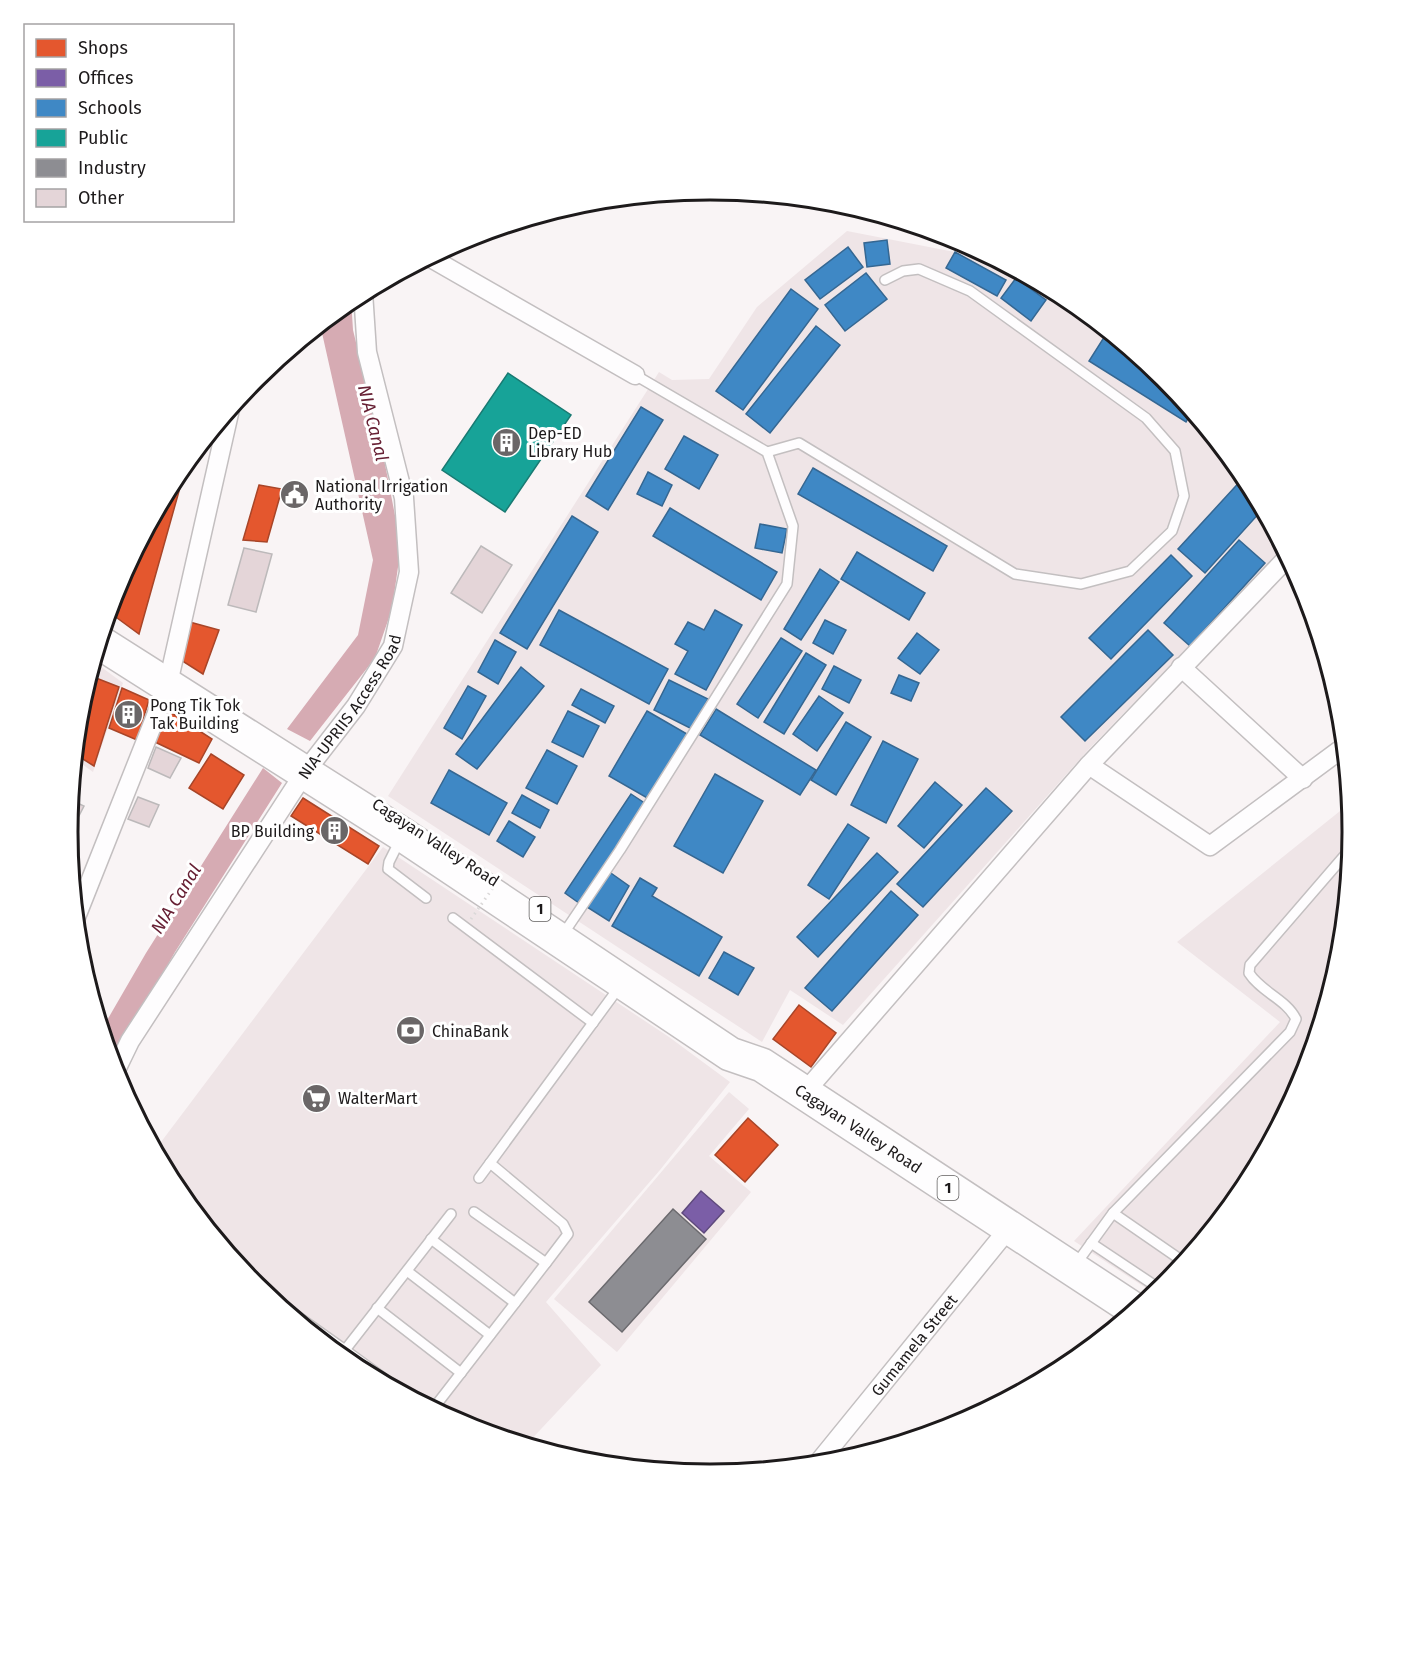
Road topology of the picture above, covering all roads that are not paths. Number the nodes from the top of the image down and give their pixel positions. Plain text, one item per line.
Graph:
1 (437, 262) edge
2 (885, 280) dead end
3 (364, 303) edge
4 (635, 375) joint
5 (226, 426) edge
6 (767, 452) junction
7 (1282, 563) edge
8 (110, 633) edge
9 (107, 646) edge
10 (1181, 668) junction
11 (168, 679) junction
12 (1337, 752) edge
13 (1089, 765) junction
14 (308, 767) junction
15 (1303, 779) junction
16 (403, 836) junction
17 (1341, 859) edge
18 (426, 898) dead end
19 (82, 902) edge
20 (453, 918) dead end
21 (568, 927) junction
22 (626, 978) junction
23 (593, 1023) junction
24 (121, 1060) edge
25 (762, 1065) junction
26 (804, 1093) junction
27 (490, 1163) junction
28 (479, 1178) dead end
29 (474, 1212) dead end
30 (1113, 1213) junction
31 (451, 1214) dead end
32 (1009, 1228) junction
33 (431, 1239) junction
34 (1081, 1256) junction
35 (1177, 1257) edge
36 (546, 1263) junction
37 (406, 1271) junction
38 (1150, 1285) edge
39 (515, 1303) junction
40 (1130, 1305) edge
41 (377, 1308) junction
42 (490, 1335) junction
43 (346, 1348) edge
44 (461, 1373) junction
45 (439, 1402) edge
46 (827, 1452) edge

1 - 4 street
2 - 6 lane
3 - 14 street, NIA-UPRIIS Access Road
4 - 6 lane
5 - 11 street
6 - 21 lane
7 - 10 street
8 - 11 highway, Cagayan Valley Road / 1
9 - 11 highway, Cagayan Valley Road / 1
10 - 13 street
10 - 15 street
11 - 14 highway, Cagayan Valley Road / 1
11 - 19 street
12 - 15 street
13 - 15 street
13 - 26 street
14 - 16 highway, Cagayan Valley Road / 1
14 - 21 highway, Cagayan Valley Road / 1
14 - 24 street, NIA-UPRIIS Access Road
16 - 18 lane
16 - 22 highway, Cagayan Valley Road / 1
17 - 30 lane
20 - 23 lane
21 - 25 highway, Cagayan Valley Road / 1
22 - 23 lane
22 - 25 highway, Cagayan Valley Road / 1
23 - 27 lane
25 - 26 highway, Cagayan Valley Road / 1
26 - 32 highway, Cagayan Valley Road / 1
27 - 28 lane
27 - 36 lane
29 - 36 lane
30 - 34 lane
30 - 35 lane
31 - 33 lane
32 - 34 highway, Cagayan Valley Road / 1
32 - 46 street, Gumamela Street
33 - 37 lane
33 - 39 lane
34 - 38 lane
34 - 40 highway, Cagayan Valley Road / 1
36 - 39 lane
37 - 41 lane
37 - 42 lane
39 - 42 lane
41 - 43 lane
41 - 44 lane
42 - 44 lane
44 - 45 lane

